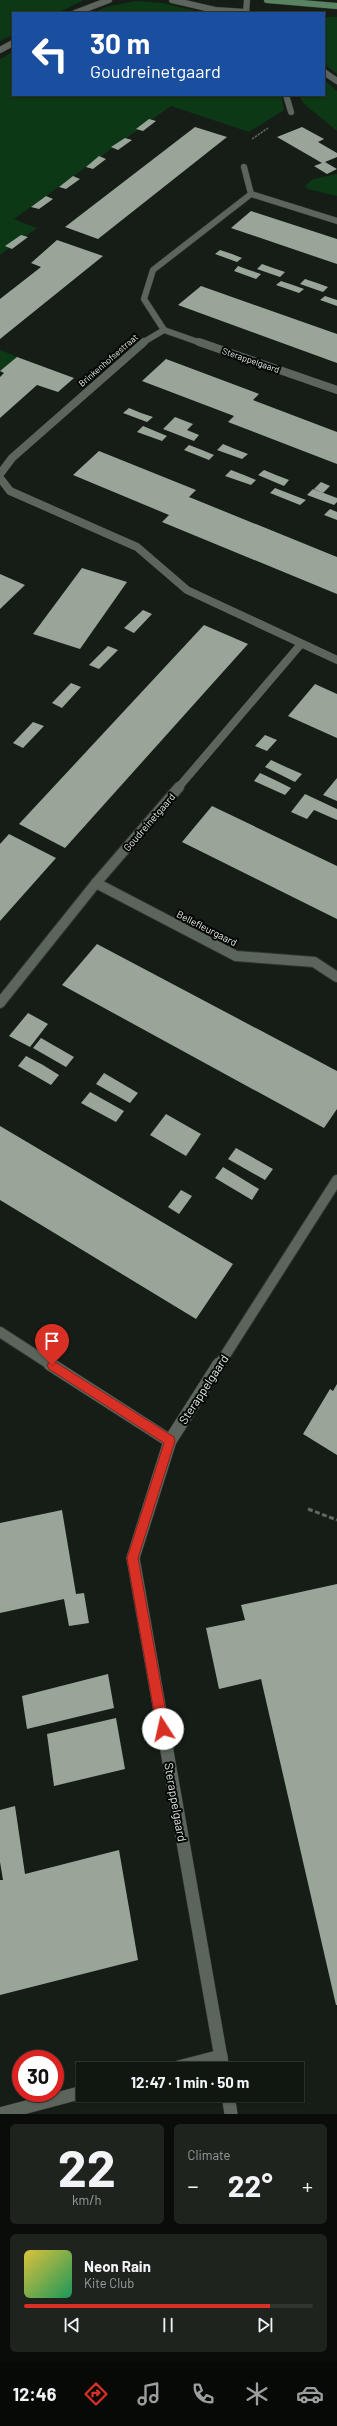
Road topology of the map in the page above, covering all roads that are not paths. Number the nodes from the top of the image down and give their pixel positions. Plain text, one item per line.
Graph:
1 (109, 0) edge
2 (172, 0) edge
3 (247, 0) edge
4 (267, 0) edge
5 (337, 6) edge
6 (78, 12) edge
7 (236, 12) edge
8 (246, 12) edge
9 (12, 44) edge
10 (0, 50) edge
11 (325, 73) edge
12 (337, 81) edge
13 (286, 96) edge
14 (291, 112) road end
15 (244, 167) road end
16 (251, 194) junction
17 (337, 221) edge
18 (164, 330) junction
19 (337, 390) edge
20 (0, 474) edge
21 (0, 478) edge
22 (301, 644) junction
23 (337, 660) edge
24 (96, 883) junction
25 (337, 977) edge
26 (0, 1003) edge
27 (337, 1180) edge
28 (0, 1332) edge
29 (170, 1441) junction
30 (222, 2062) edge
31 (76, 2094) edge
32 (229, 2102) edge
33 (0, 2114) edge
34 (231, 2114) edge

1 - 6 street
2 - 7 street
3 - 8 street
4 - 5 street
9 - 10 street
11 - 12 street
13 - 14 street
15 - 16 street
16 - 17 street
16 - 18 street
18 - 19 street, Sterappelgaard
18 - 20 street, Brinkenhofsestraat
21 - 22 street
22 - 23 street
22 - 24 street, Goudreinetgaard
24 - 25 street, Bellefleurgaard
24 - 26 street, Goudreinetgaard
27 - 29 street, Sterappelgaard
28 - 29 street
29 - 30 street, Sterappelgaard
31 - 33 street
32 - 34 street

